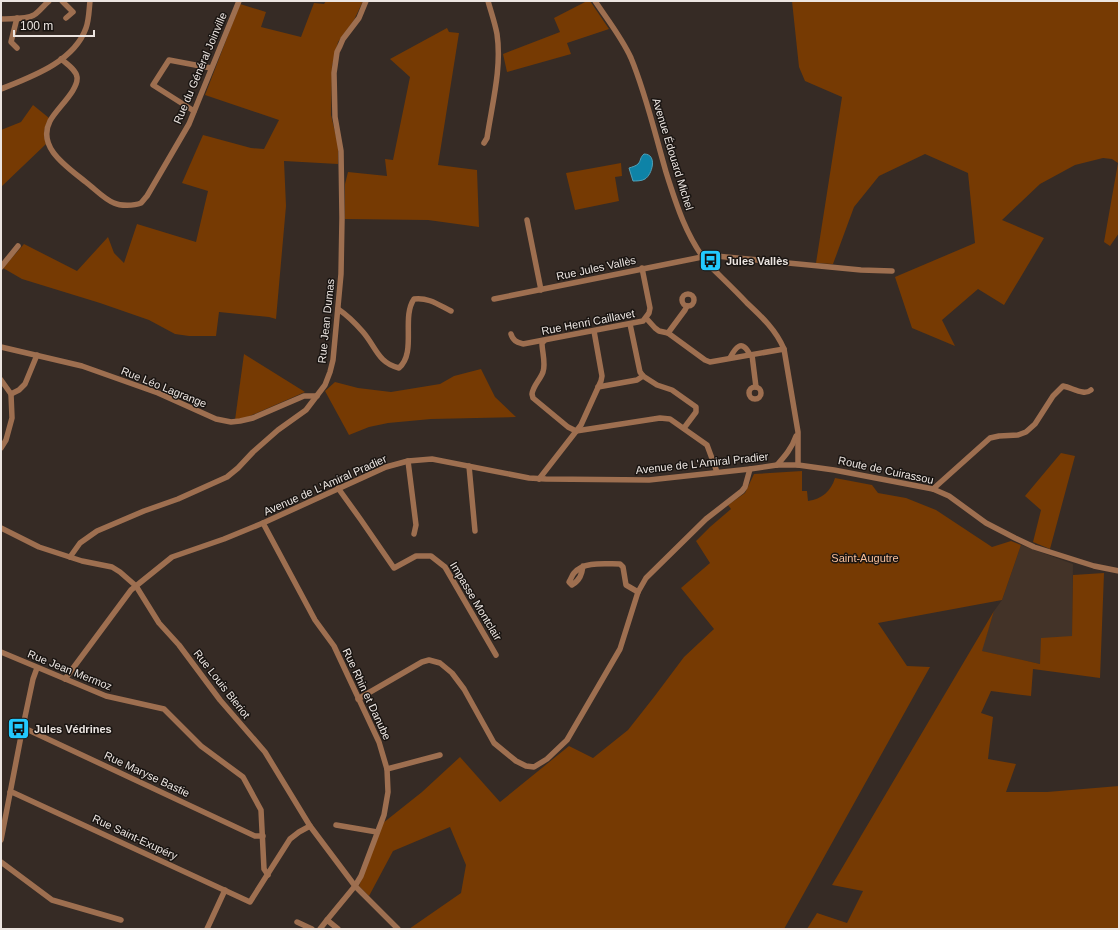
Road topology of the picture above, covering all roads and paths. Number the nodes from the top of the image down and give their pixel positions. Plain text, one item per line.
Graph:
1 (49, 1) edge
2 (62, 1) edge
3 (90, 1) edge
4 (238, 1) edge
5 (366, 1) edge
6 (488, 1) edge
7 (595, 1) edge
8 (17, 18) junction
9 (66, 18) dead end
10 (1, 19) edge
11 (17, 48) dead end
12 (61, 59) junction
13 (211, 68) junction
14 (1, 88) edge
15 (194, 111) junction
16 (484, 143) dead end
17 (527, 220) dead end
18 (18, 246) dead end
19 (702, 257) junction
20 (1, 266) edge
21 (642, 268) junction
22 (892, 271) dead end
23 (540, 290) junction
24 (494, 299) dead end
25 (687, 306) dead end
26 (338, 309) junction
27 (451, 311) dead end
28 (646, 318) junction
29 (630, 324) junction
30 (594, 331) junction
31 (668, 333) junction
32 (512, 334) dead end
33 (544, 341) junction
34 (1, 347) edge
35 (784, 349) junction
36 (38, 355) junction
37 (751, 355) junction
38 (730, 358) junction
39 (643, 376) junction
40 (1, 380) edge
41 (598, 387) junction
42 (756, 387) dead end
43 (1092, 390) dead end
44 (11, 394) junction
45 (317, 396) junction
46 (684, 428) junction
47 (576, 431) junction
48 (798, 432) junction
49 (1, 448) edge
50 (408, 461) junction
51 (798, 465) junction
52 (469, 466) junction
53 (777, 466) junction
54 (750, 470) junction
55 (717, 472) junction
56 (539, 479) junction
57 (338, 488) junction
58 (932, 489) junction
59 (263, 523) junction
60 (1, 528) edge
61 (475, 531) dead end
62 (414, 534) dead end
63 (70, 557) junction
64 (583, 566) dead end
65 (1119, 571) edge
66 (136, 586) junction
67 (638, 592) junction
68 (1, 652) edge
69 (496, 655) dead end
70 (38, 668) junction
71 (65, 679) junction
72 (358, 699) junction
73 (22, 727) junction
74 (440, 755) dead end
75 (387, 769) junction
76 (10, 792) junction
77 (336, 825) dead end
78 (310, 826) junction
79 (377, 832) junction
80 (263, 836) junction
81 (1, 840) edge
82 (1, 862) edge
83 (268, 874) junction
84 (355, 886) junction
85 (225, 890) junction
86 (121, 920) dead end
87 (327, 920) junction
88 (297, 922) dead end
89 (207, 929) edge
90 (312, 929) edge
91 (320, 929) edge
92 (338, 929) edge
93 (398, 929) edge

1 - 8 street
2 - 9 street
3 - 12 street
4 - 13 street, Rue du Général Joinville
5 - 26 street, Rue Jean Dumas
6 - 16 street
7 - 19 street, Avenue Édouard Michel
8 - 10 street
8 - 11 street
12 - 14 street
12 - 15 street, Rue du Général Joinville
13 - 15 street, Rue du Général Joinville
13 - 15 street
17 - 23 street
18 - 20 street
19 - 21 street, Rue Jules Vallès
19 - 22 street, Rue Jules Vallès
19 - 35 street, Avenue Édouard Michel
21 - 23 street, Rue Jules Vallès
21 - 28 street, Rue Henri Caillavet
23 - 24 street, Rue Jules Vallès
25 - 31 street
26 - 27 street
26 - 45 street, Rue Jean Dumas
28 - 29 street, Rue Henri Caillavet
28 - 31 street
29 - 30 street, Rue Henri Caillavet
29 - 39 street
30 - 33 street, Rue Henri Caillavet
30 - 41 street
31 - 38 street
32 - 33 street, Rue Henri Caillavet
33 - 47 street
34 - 36 street, Rue Léo Lagrange
35 - 37 street
35 - 48 street, Avenue Édouard Michel
36 - 44 street
36 - 45 street, Rue Léo Lagrange
37 - 38 street
37 - 38 street
37 - 42 street
39 - 41 street
39 - 46 street
40 - 44 street
41 - 47 street
43 - 58 street
44 - 49 street
45 - 63 street, Rue Jean Dumas
46 - 47 street
46 - 55 street
47 - 56 street
48 - 51 street, Avenue Édouard Michel
48 - 53 street
50 - 52 street, Avenue de L'Amiral Pradier
50 - 57 street, Avenue de L'Amiral Pradier
50 - 62 street
51 - 53 street, Avenue de L'Amiral Pradier
51 - 58 street, Route de Cuirassou
52 - 56 street, Avenue de L'Amiral Pradier
52 - 61 street
53 - 54 street, Avenue de L'Amiral Pradier
54 - 55 street, Avenue de L'Amiral Pradier
54 - 67 street
55 - 56 street, Avenue de L'Amiral Pradier
57 - 59 street, Avenue de L'Amiral Pradier
57 - 69 street, Impasse Montclair
58 - 65 street, Route de Cuirassou
59 - 66 street, Avenue de L'Amiral Pradier
59 - 72 street, Rue Rhin et Danube
60 - 63 street, Rue Louis Bleriot
63 - 66 street, Rue Louis Bleriot
64 - 67 street
66 - 71 street, Avenue de L'Amiral Pradier
66 - 78 street, Rue Louis Bleriot
67 - 72 street
68 - 70 street, Rue Jean Mermoz
70 - 71 street, Rue Jean Mermoz
70 - 73 street
71 - 80 street, Rue Jean Mermoz
72 - 75 street, Rue Rhin et Danube
73 - 76 street
73 - 80 street, Rue Maryse Bastie
74 - 75 street
75 - 79 street, Rue Rhin et Danube
76 - 81 street
76 - 85 street, Rue Saint-Exupéry
77 - 79 street
78 - 83 street
78 - 84 street, Rue Louis Bleriot
79 - 84 street, Rue Rhin et Danube
80 - 83 street, Rue Jean Mermoz
82 - 86 street
83 - 85 street, Rue Saint-Exupéry
84 - 87 street, Rue Rhin et Danube
84 - 93 street, Rue Louis Bleriot
85 - 89 street
87 - 91 street, Rue Rhin et Danube
87 - 92 street
88 - 90 street

